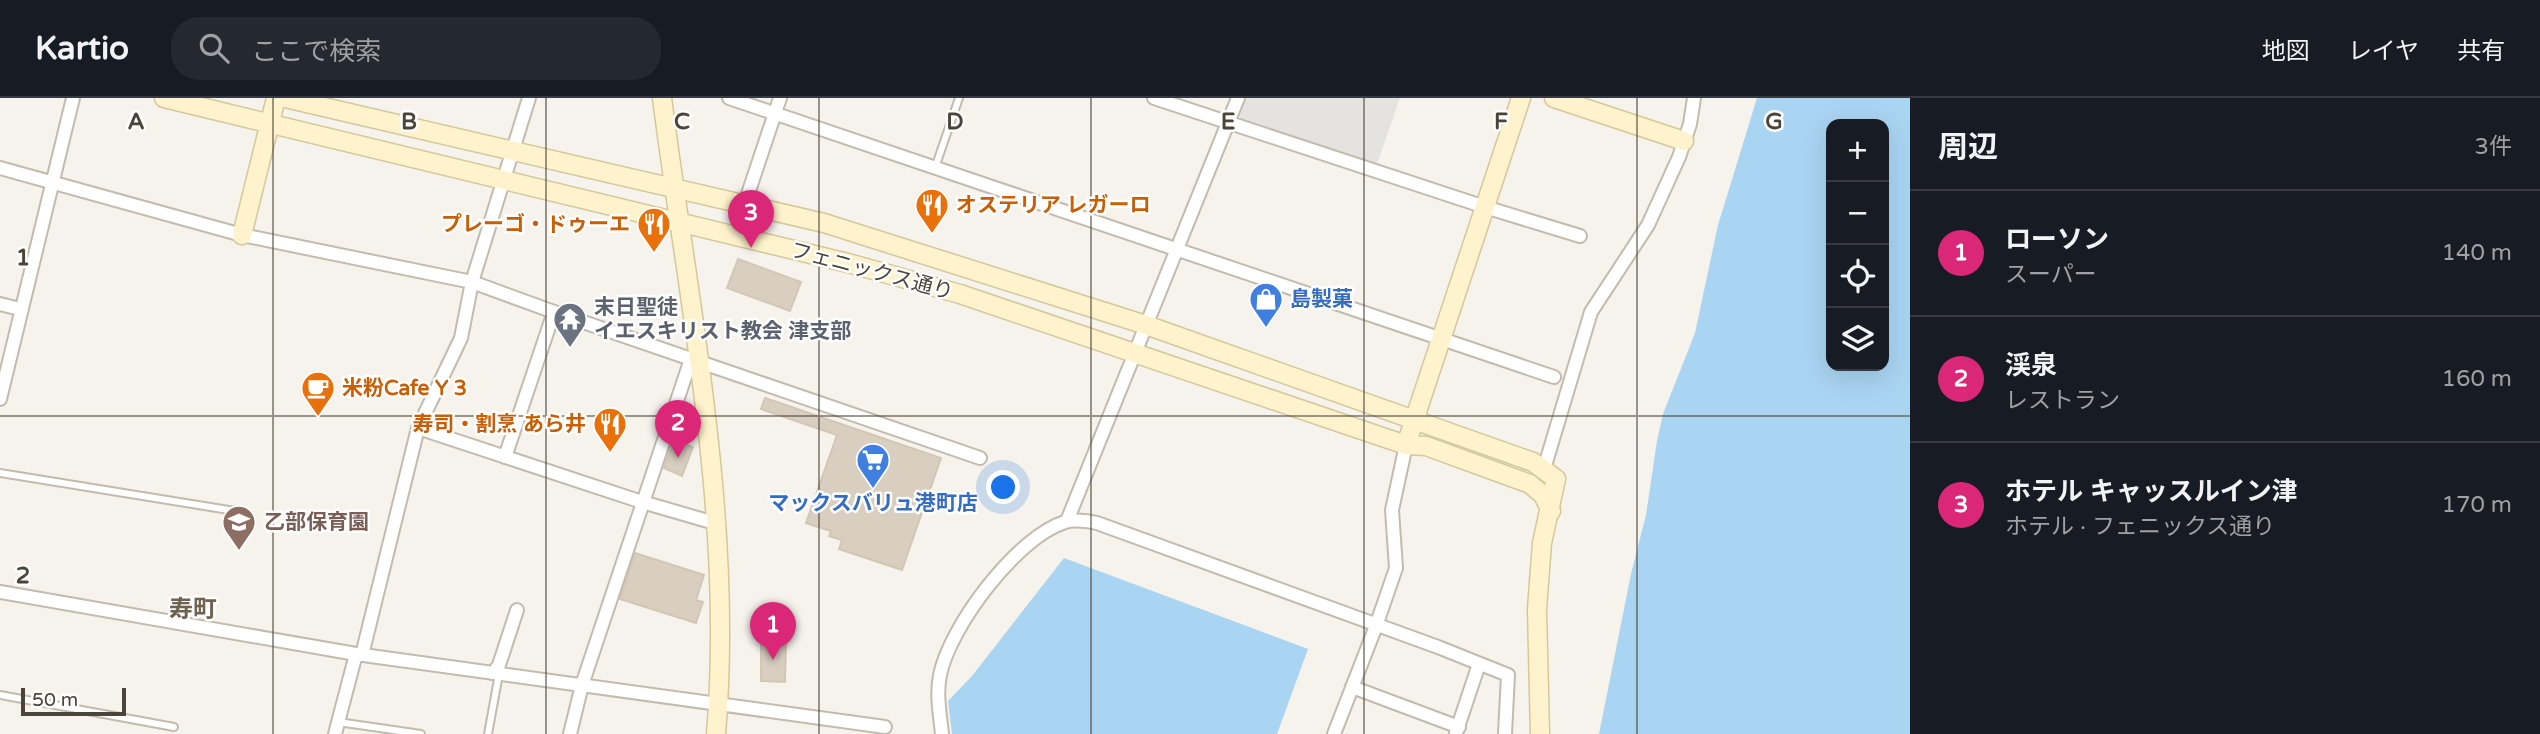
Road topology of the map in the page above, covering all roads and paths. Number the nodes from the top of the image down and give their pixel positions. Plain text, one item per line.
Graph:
1 (73, 98) edge
2 (164, 98) edge
3 (276, 98) edge
4 (285, 98) edge
5 (529, 98) edge
6 (662, 98) edge
7 (729, 98) edge
8 (780, 98) edge
9 (959, 98) edge
10 (1154, 98) edge
11 (1238, 98) edge
12 (1521, 98) edge
13 (1554, 98) edge
14 (1694, 98) edge
15 (775, 114) junction
16 (270, 123) junction
17 (1228, 123) junction
18 (1684, 141) junction
19 (512, 151) junction
20 (0, 168) edge
21 (935, 168) junction
22 (504, 182) junction
23 (51, 183) junction
24 (674, 190) junction
25 (745, 203) junction
26 (1485, 207) junction
27 (679, 224) junction
28 (242, 235) junction
29 (1580, 236) dead end
30 (1176, 250) junction
31 (472, 282) junction
32 (0, 304) edge
33 (20, 309) junction
34 (554, 312) junction
35 (1146, 325) junction
36 (1442, 339) junction
37 (1134, 353) junction
38 (695, 360) junction
39 (1554, 377) dead end
40 (0, 399) edge
41 (1415, 420) junction
42 (418, 428) junction
43 (1406, 445) junction
44 (505, 457) junction
45 (980, 458) dead end
46 (1544, 469) junction
47 (0, 472) edge
48 (642, 501) junction
49 (235, 511) dead end
50 (1550, 511) junction
51 (1067, 521) junction
52 (718, 524) junction
53 (0, 592) edge
54 (517, 610) dead end
55 (1377, 626) junction
56 (359, 654) junction
57 (1479, 664) junction
58 (496, 673) junction
59 (582, 685) junction
60 (1352, 687) junction
61 (0, 695) edge
62 (719, 703) junction
63 (174, 727) dead end
64 (885, 727) dead end
65 (336, 728) edge
66 (1457, 730) edge
67 (421, 734) edge
68 (488, 734) edge
69 (570, 734) edge
70 (716, 734) edge
71 (942, 734) edge
72 (1334, 734) edge
73 (1506, 734) edge
74 (1540, 734) edge

1 - 23 street
2 - 16 street, フェニックス通り
3 - 16 street
4 - 19 street, フェニックス通り
5 - 19 street
6 - 24 street
7 - 15 street
8 - 15 street
9 - 21 lane
10 - 17 street
11 - 17 street
12 - 26 street
13 - 18 street
14 - 18 street
15 - 21 street
15 - 25 street
16 - 22 street, フェニックス通り
16 - 28 street
17 - 26 street
17 - 30 street
18 - 46 street
19 - 22 street
19 - 24 street, フェニックス通り
20 - 23 street
21 - 30 street
22 - 27 street, フェニックス通り
22 - 31 street
23 - 28 street
23 - 33 street
24 - 25 street, フェニックス通り
24 - 27 street
25 - 35 street, フェニックス通り
26 - 29 street
26 - 36 street
27 - 37 street, フェニックス通り
27 - 38 street
28 - 31 street
30 - 35 street
30 - 36 street
31 - 34 street
31 - 42 street
32 - 33 street
33 - 40 street
34 - 38 street
34 - 44 street
35 - 37 street
35 - 41 street, フェニックス通り
36 - 39 street
36 - 41 street
37 - 43 street, フェニックス通り
37 - 51 street
38 - 45 street
38 - 48 street
38 - 52 street
41 - 43 street
41 - 46 street, フェニックス通り
42 - 44 street
42 - 56 street
43 - 50 street, フェニックス通り
43 - 55 street
44 - 48 street
46 - 50 street
47 - 49 lane
48 - 52 street
48 - 59 street
50 - 74 street
51 - 55 street
51 - 71 street
52 - 62 street
53 - 56 street
54 - 58 street
55 - 57 street
55 - 60 street
56 - 58 street
56 - 65 street
57 - 66 street
57 - 73 street
58 - 59 street
58 - 68 lane
59 - 62 street
59 - 69 street
60 - 66 street
60 - 72 street
61 - 63 lane
62 - 64 street
62 - 70 street
65 - 67 lane

